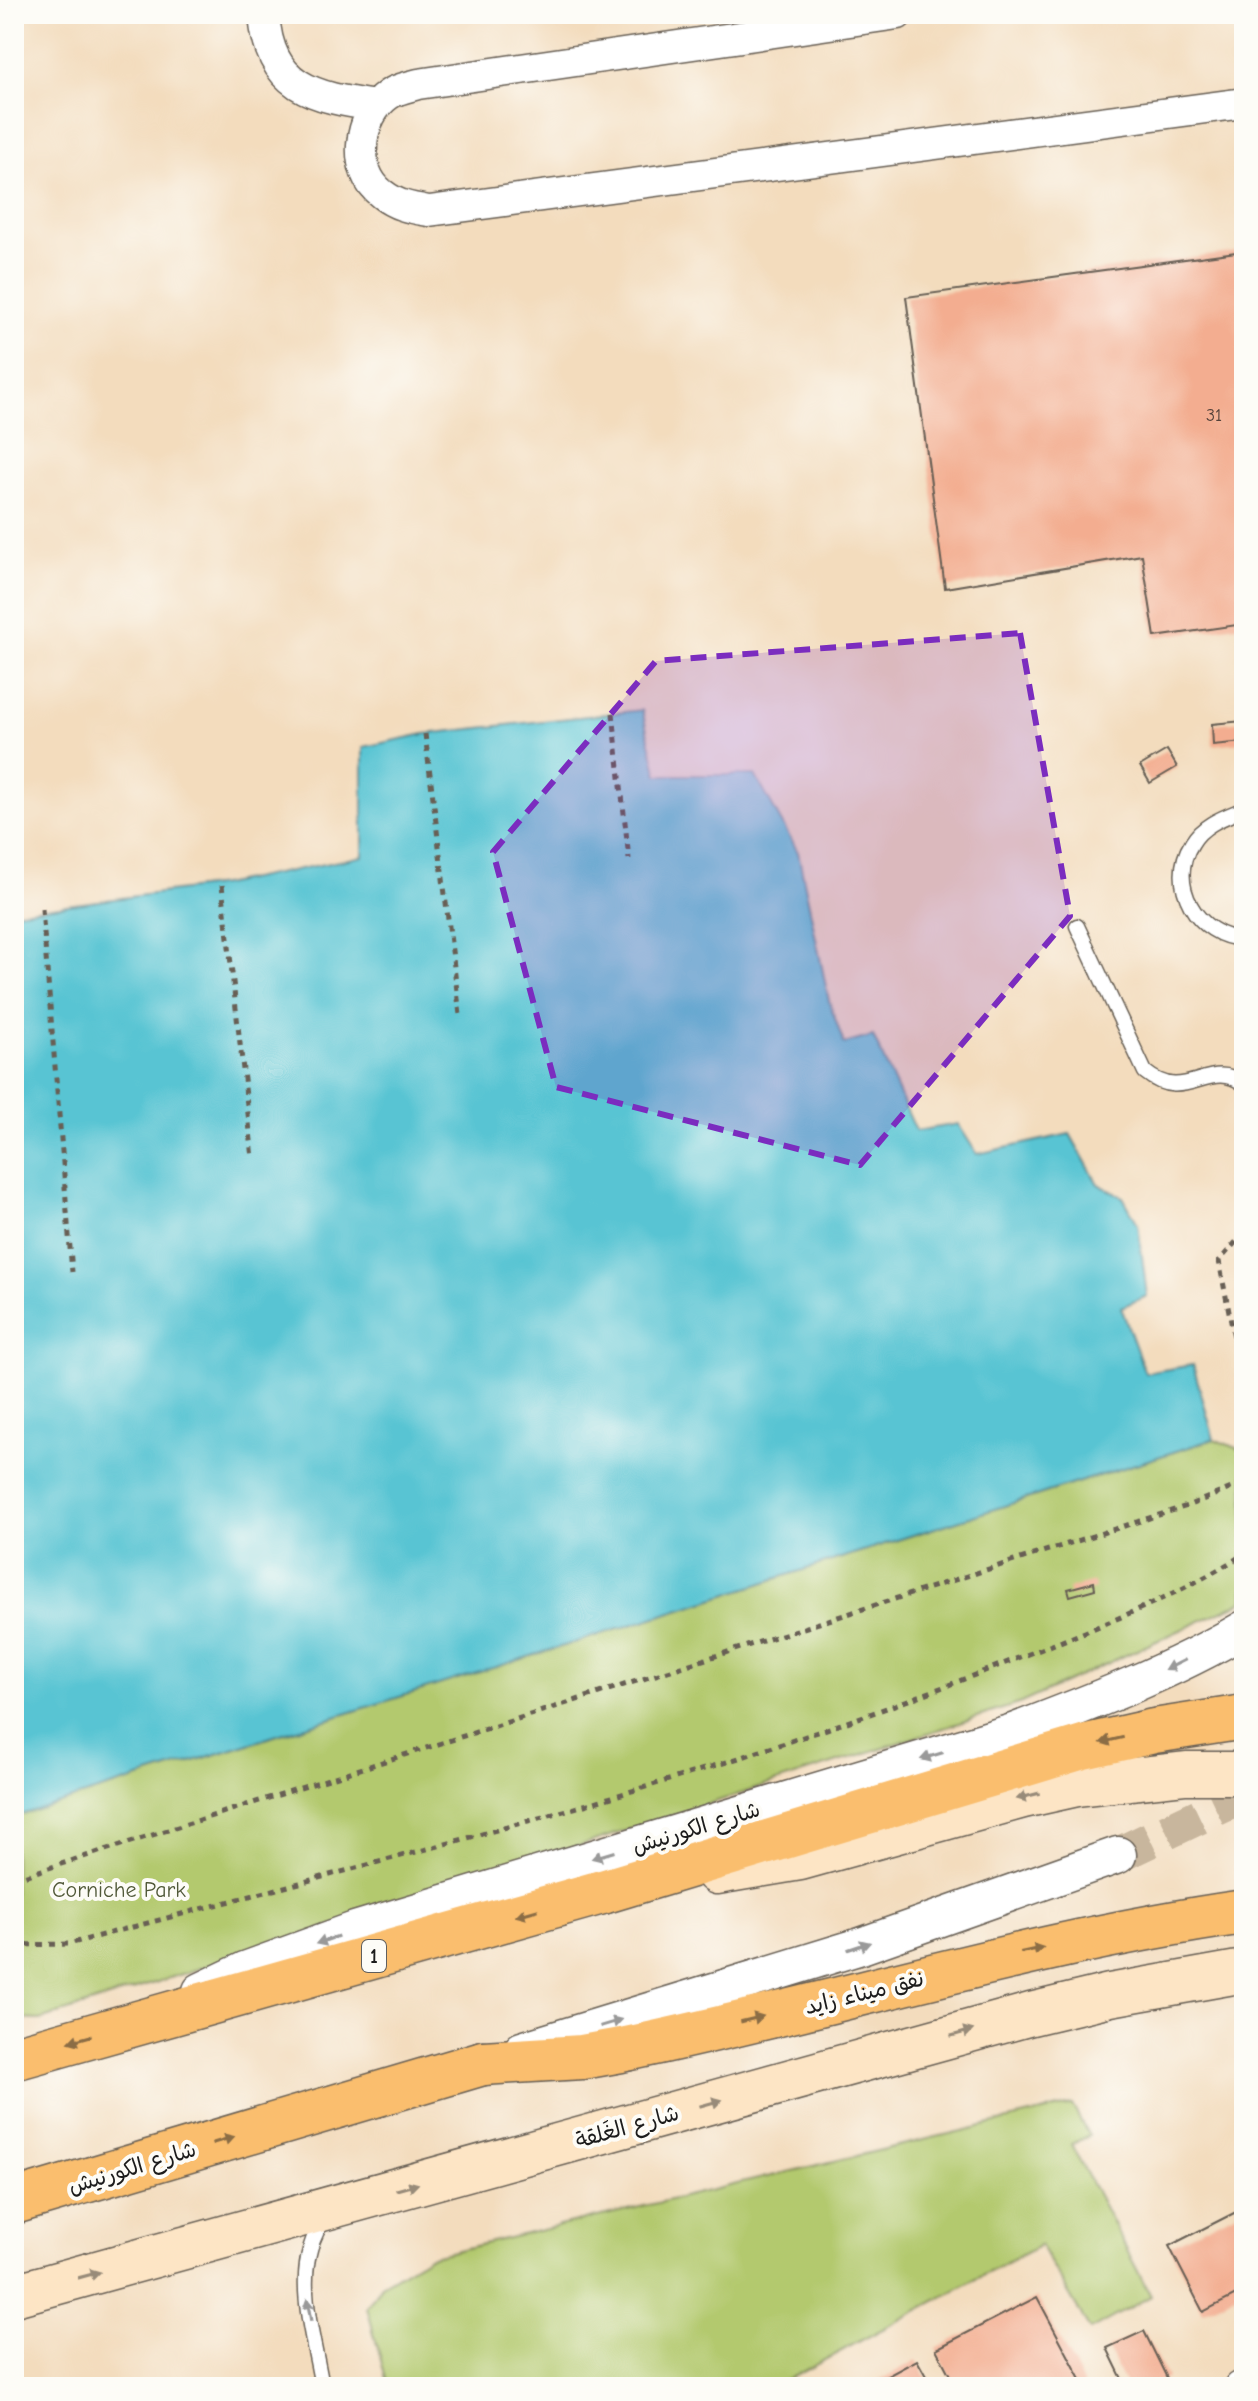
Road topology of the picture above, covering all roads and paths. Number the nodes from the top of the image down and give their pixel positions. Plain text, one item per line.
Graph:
1 (264, 14) edge
2 (898, 14) edge
3 (1244, 103) edge
4 (376, 106) junction
5 (613, 713) dead end
6 (425, 734) dead end
7 (1244, 809) edge
8 (629, 859) dead end
9 (222, 885) dead end
10 (42, 909) dead end
11 (1077, 926) dead end
12 (1244, 939) edge
13 (460, 1015) dead end
14 (1244, 1084) edge
15 (253, 1158) dead end
16 (1244, 1233) edge
17 (72, 1272) dead end
18 (1244, 1388) edge
19 (1244, 1483) edge
20 (1244, 1554) edge
21 (1244, 1629) edge
22 (1244, 1717) edge
23 (1244, 1773) edge
24 (1118, 1855) tunnel mouth
25 (14, 1879) edge
26 (602, 1892) junction
27 (1244, 1912) edge
28 (14, 1945) edge
29 (1244, 1971) edge
30 (145, 2020) junction
31 (14, 2058) edge
32 (483, 2063) junction
33 (14, 2202) edge
34 (332, 2208) junction
35 (14, 2295) edge
36 (322, 2387) edge

1 - 4 street
2 - 4 street
3 - 4 street
5 - 8 path
6 - 13 path
7 - 12 lane
9 - 15 path
10 - 17 path
11 - 14 lane
16 - 18 path
19 - 25 path
20 - 28 path
21 -> 30 street, شارع الكورنيش
22 -> 26 highway
23 -> 26 main road
32 -> 24 street, شارع الكورنيش
26 -> 30 highway, شارع الكورنيش / 1
32 -> 27 highway, نفق ميناء زايد
34 -> 29 main road, شارع الغَلقة
30 -> 31 highway, شارع الكورنيش / 1
33 -> 32 highway, شارع الكورنيش
35 -> 34 main road, شارع الغَلقة
36 -> 34 lane

